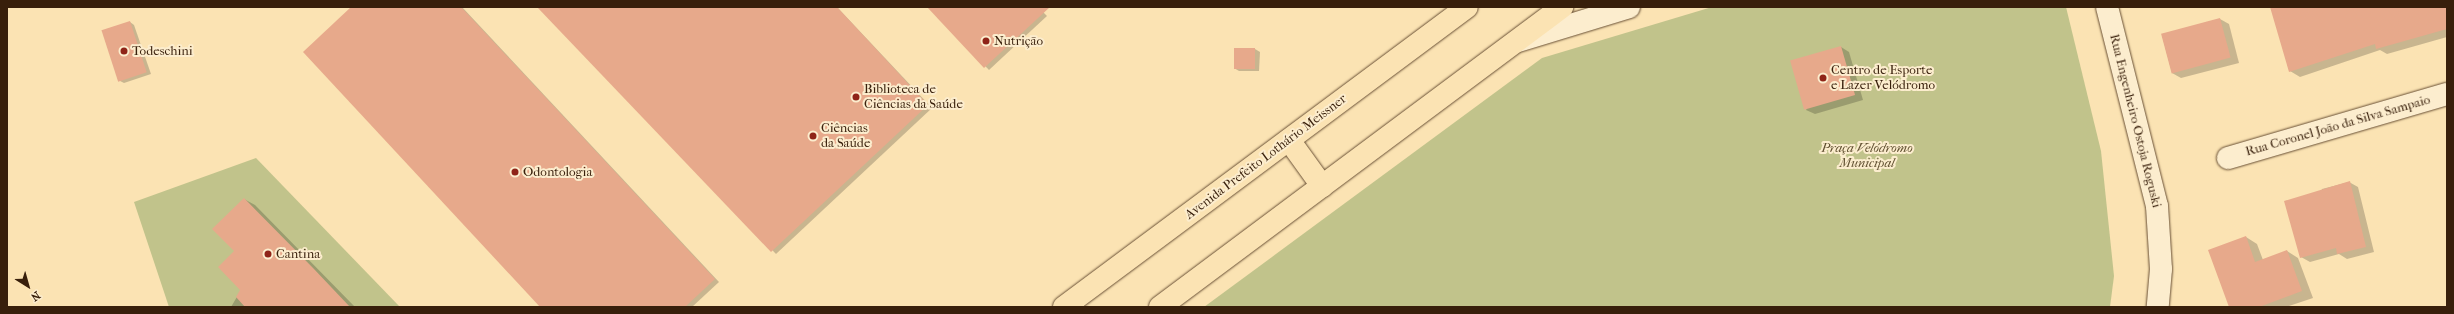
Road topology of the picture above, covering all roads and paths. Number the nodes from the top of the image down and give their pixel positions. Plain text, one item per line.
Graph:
1 (1467, 7) edge
2 (1562, 7) edge
3 (1629, 7) edge
4 (2107, 7) edge
5 (1515, 42) junction
6 (2447, 94) edge
7 (1289, 140) junction
8 (2228, 158) dead end
9 (1322, 186) junction
10 (1064, 307) edge
11 (1160, 307) edge
12 (2158, 307) edge

1 - 7 main road, Avenida Prefeito Lothário Meissner
2 - 5 main road
3 - 5 street
4 - 12 street, Rua Engenheiro Ostoja Roguski
5 - 9 main road
6 - 8 street, Rua Coronel João da Silva Sampaio
7 - 9 main road
7 - 10 main road, Avenida Prefeito Lothário Meissner
9 - 11 main road

